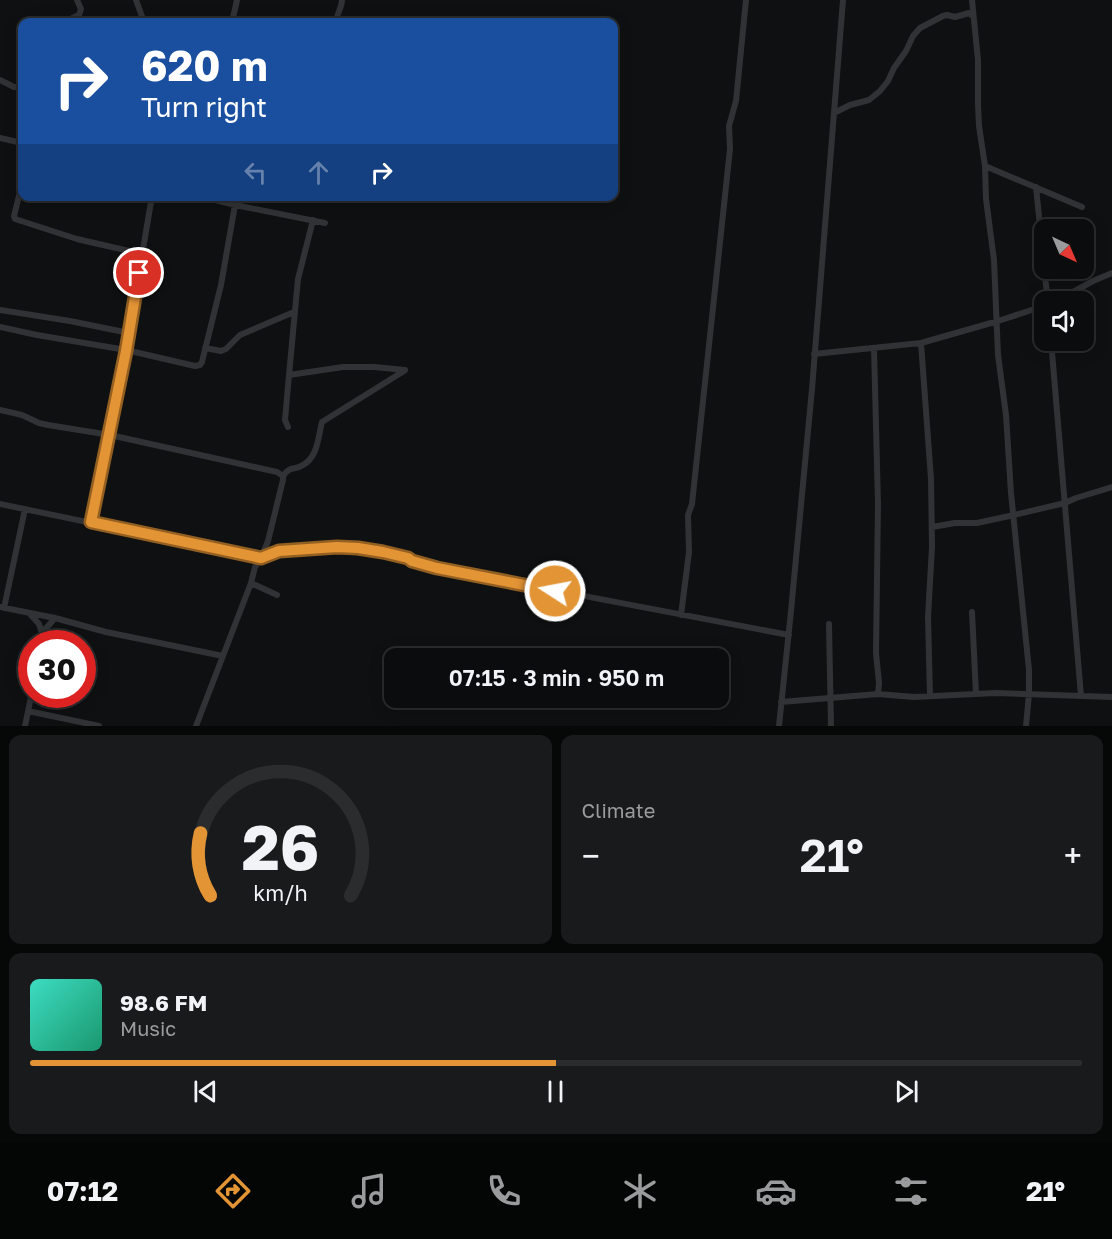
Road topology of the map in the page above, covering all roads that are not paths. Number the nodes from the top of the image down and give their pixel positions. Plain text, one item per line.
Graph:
1 (77, 0) edge
2 (136, 0) edge
3 (237, 0) edge
4 (342, 0) edge
5 (746, 0) edge
6 (843, 0) edge
7 (972, 0) edge
8 (973, 16) junction
9 (73, 18) edge
10 (143, 18) edge
11 (233, 18) edge
12 (337, 18) edge
13 (0, 80) edge
14 (18, 87) edge
15 (834, 112) junction
16 (0, 138) edge
17 (18, 142) edge
18 (985, 166) junction
19 (1036, 187) junction
20 (18, 200) edge
21 (151, 201) edge
22 (219, 201) edge
23 (235, 205) junction
24 (1082, 207) dead end
25 (1039, 219) edge
26 (313, 220) junction
27 (325, 223) dead end
28 (142, 254) junction
29 (1112, 273) edge
30 (1074, 291) edge
31 (1034, 309) edge
32 (0, 310) edge
33 (294, 312) junction
34 (998, 321) junction
35 (0, 327) edge
36 (129, 333) junction
37 (921, 343) junction
38 (205, 348) junction
39 (874, 348) junction
40 (126, 351) junction
41 (1052, 351) edge
42 (814, 354) junction
43 (289, 375) junction
44 (0, 411) edge
45 (288, 427) dead end
46 (110, 435) junction
47 (283, 476) junction
48 (1112, 487) edge
49 (1065, 503) junction
50 (0, 504) edge
51 (25, 509) junction
52 (1014, 515) junction
53 (91, 522) junction
54 (932, 527) junction
55 (261, 558) junction
56 (251, 583) junction
57 (277, 595) dead end
58 (2, 608) edge
59 (972, 612) dead end
60 (30, 614) junction
61 (681, 615) junction
62 (55, 618) junction
63 (829, 624) dead end
64 (41, 630) edge
65 (45, 630) edge
66 (789, 635) junction
67 (223, 656) junction
68 (878, 694) junction
69 (976, 694) junction
70 (1029, 694) junction
71 (930, 696) junction
72 (1081, 696) junction
73 (1112, 697) edge
74 (830, 699) junction
75 (781, 702) junction
76 (29, 708) edge
77 (28, 711) junction
78 (25, 726) edge
79 (99, 726) edge
80 (196, 726) edge
81 (779, 726) edge
82 (831, 726) edge
83 (1026, 726) edge

1 - 9 street
2 - 10 street
3 - 11 street
4 - 12 street
5 - 61 street
6 - 15 street
7 - 8 street
8 - 15 street
8 - 18 street
13 - 14 street
15 - 42 street
16 - 17 street
18 - 19 street
18 - 34 street
19 - 24 street
19 - 25 street
20 - 28 street
21 - 28 street
22 - 23 street
23 - 26 street
23 - 38 street
26 - 27 street
26 - 33 street
28 - 36 street
29 - 30 street
31 - 34 street
32 - 36 street
33 - 38 street
33 - 43 street
34 - 37 street
34 - 52 street
35 - 40 street
36 - 40 street
37 - 39 street
37 - 54 street
38 - 40 street
39 - 42 street
39 - 68 street
40 - 46 street
41 - 49 street
42 - 66 street
43 - 45 street
43 - 47 street
44 - 46 street
46 - 47 street
46 - 53 street
47 - 55 street
48 - 49 street
49 - 52 street
49 - 72 street
50 - 51 street
51 - 53 street
51 - 58 street
52 - 54 street
52 - 70 street
53 - 55 street
54 - 71 street
55 - 56 street
55 - 61 street
56 - 57 street
56 - 67 street
58 - 60 street
59 - 69 street
60 - 62 street
60 - 64 street
61 - 66 street
62 - 65 street
62 - 67 street
63 - 74 street
66 - 75 street
67 - 80 street
68 - 71 street
68 - 74 street
69 - 70 street
69 - 71 street
70 - 72 street
70 - 83 street
72 - 73 street
74 - 75 street
74 - 82 street
75 - 81 street
76 - 77 street
77 - 78 street
77 - 79 street

